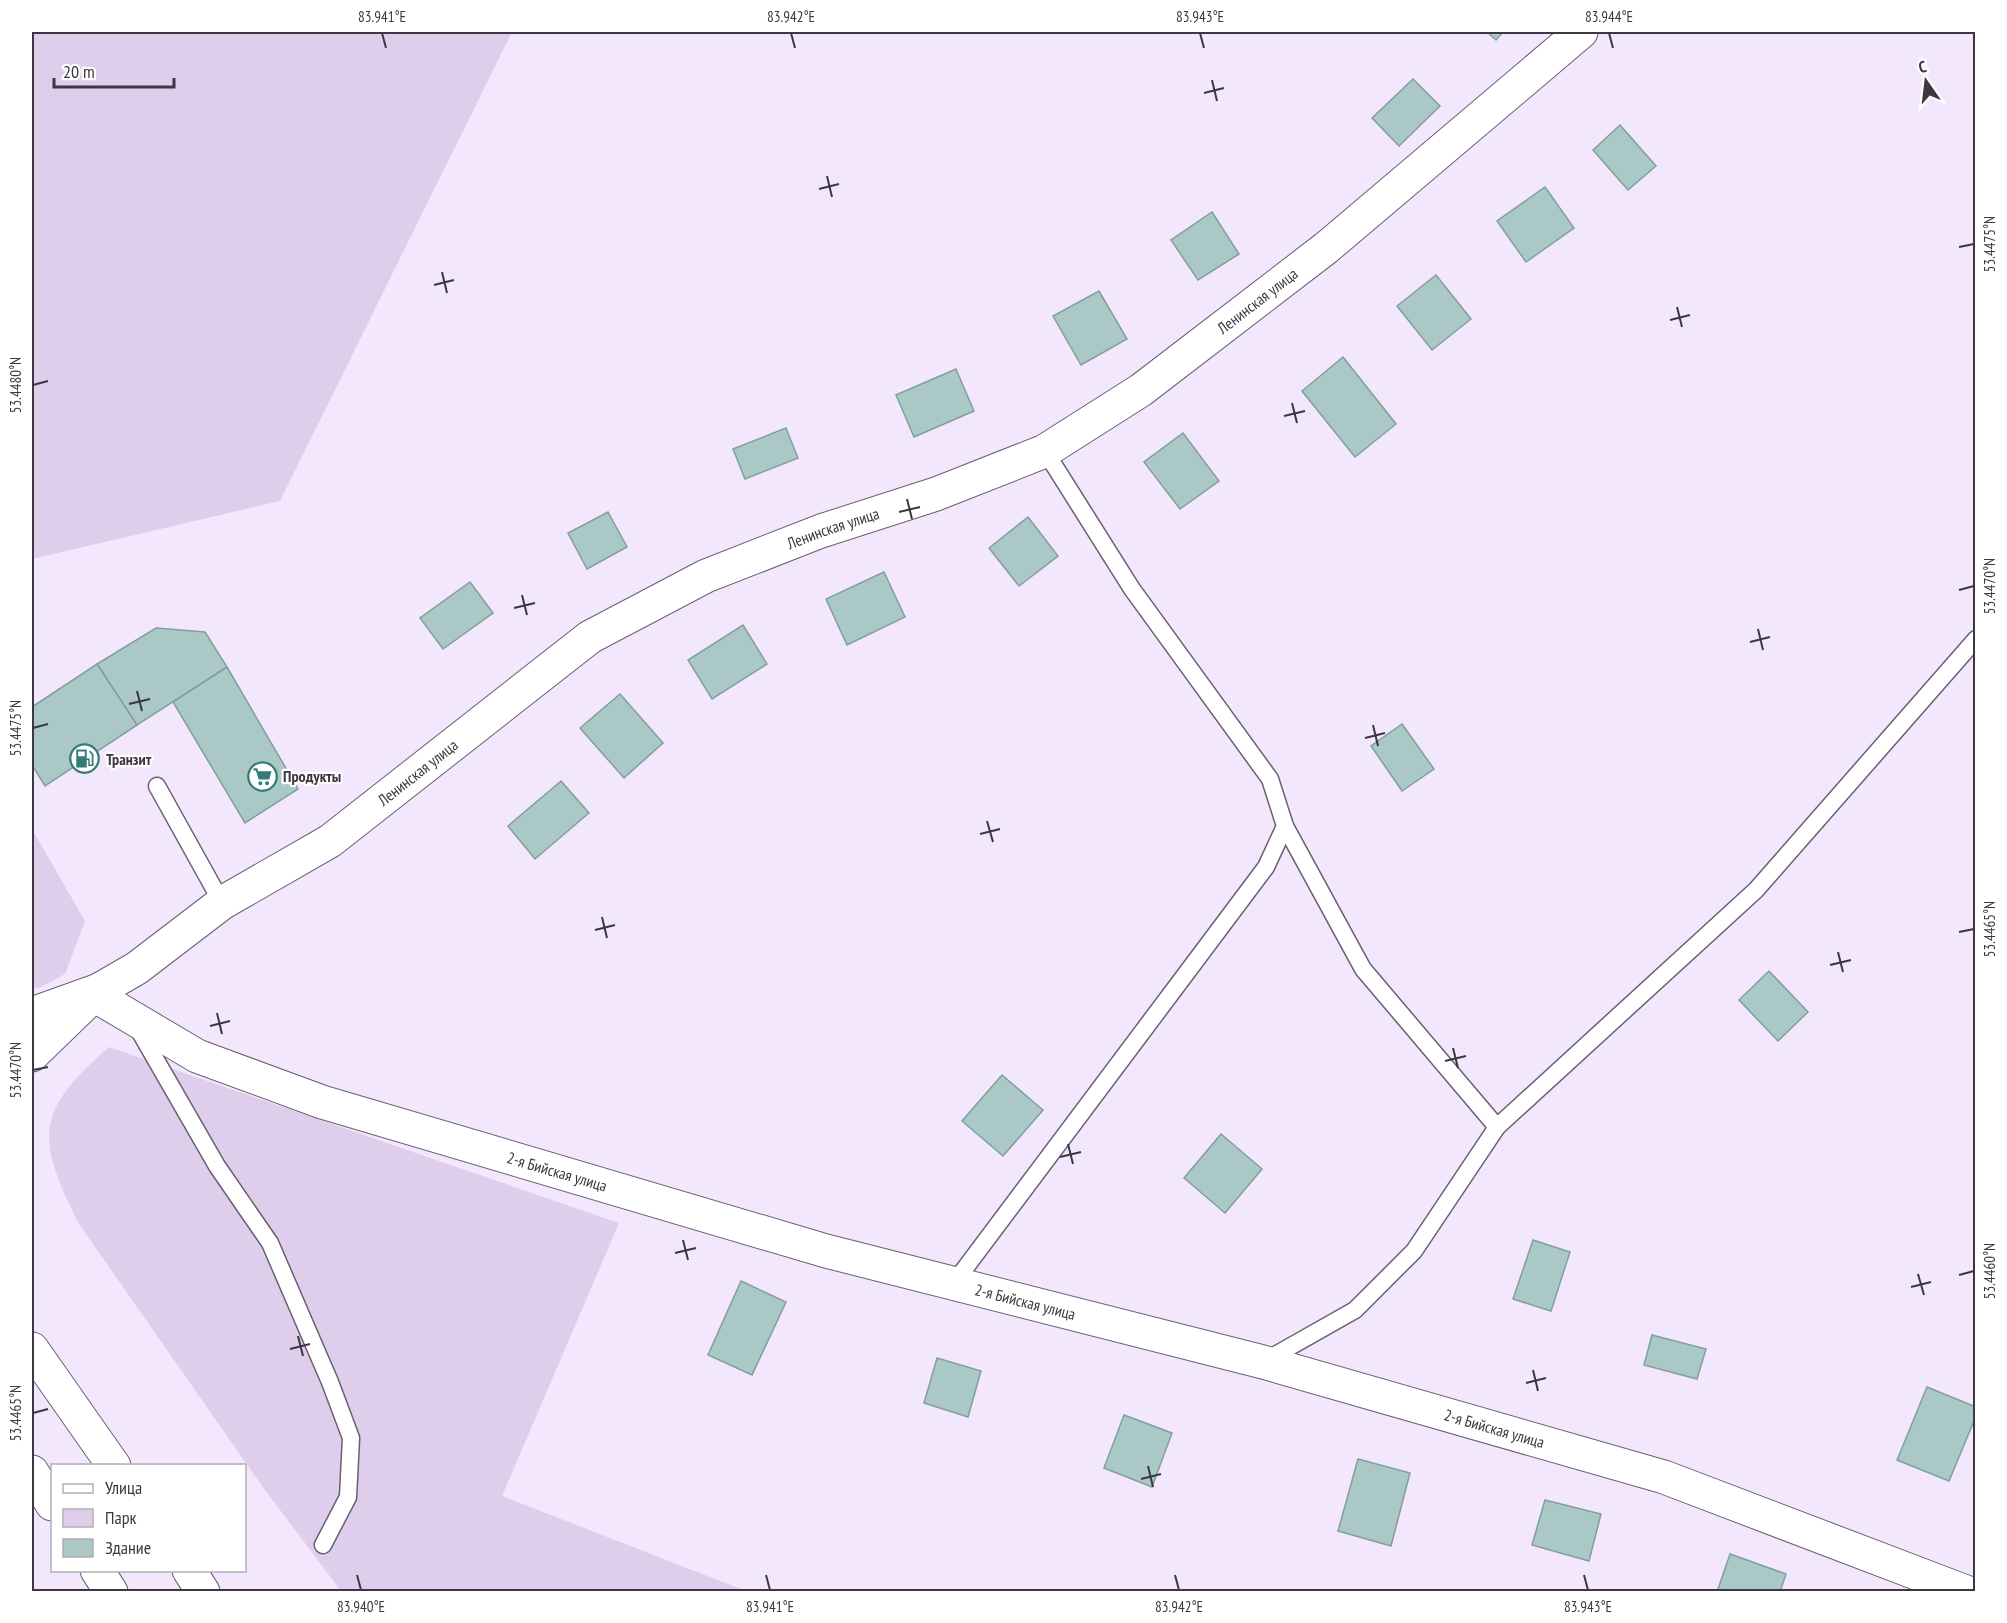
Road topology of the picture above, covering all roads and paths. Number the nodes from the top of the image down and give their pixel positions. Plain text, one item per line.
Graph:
1 (1581, 32) edge
2 (1045, 451) junction
3 (1976, 639) edge
4 (158, 786) dead end
5 (1285, 826) junction
6 (222, 903) junction
7 (96, 992) junction
8 (32, 1014) edge
9 (130, 1016) junction
10 (32, 1055) edge
11 (1497, 1127) junction
12 (954, 1283) junction
13 (32, 1349) edge
14 (1263, 1362) junction
15 (113, 1464) edge
16 (32, 1473) edge
17 (51, 1502) edge
18 (323, 1545) dead end
19 (98, 1572) edge
20 (190, 1572) edge
21 (111, 1592) edge
22 (203, 1592) edge
23 (1966, 1592) edge

1 - 2 main road, Ленинская улица
2 - 5 lane
2 - 6 main road, Ленинская улица
3 - 11 lane
4 - 6 lane
5 - 11 lane
5 - 12 lane
6 - 7 main road, Ленинская улица
7 - 8 main road
7 - 9 main road, 2-я Бийская улица
7 - 10 main road
9 - 12 main road, 2-я Бийская улица
9 - 18 lane
11 - 14 lane
12 - 14 main road, 2-я Бийская улица
13 - 15 main road
14 - 23 main road, 2-я Бийская улица
16 - 17 main road
19 - 21 main road
20 - 22 main road

